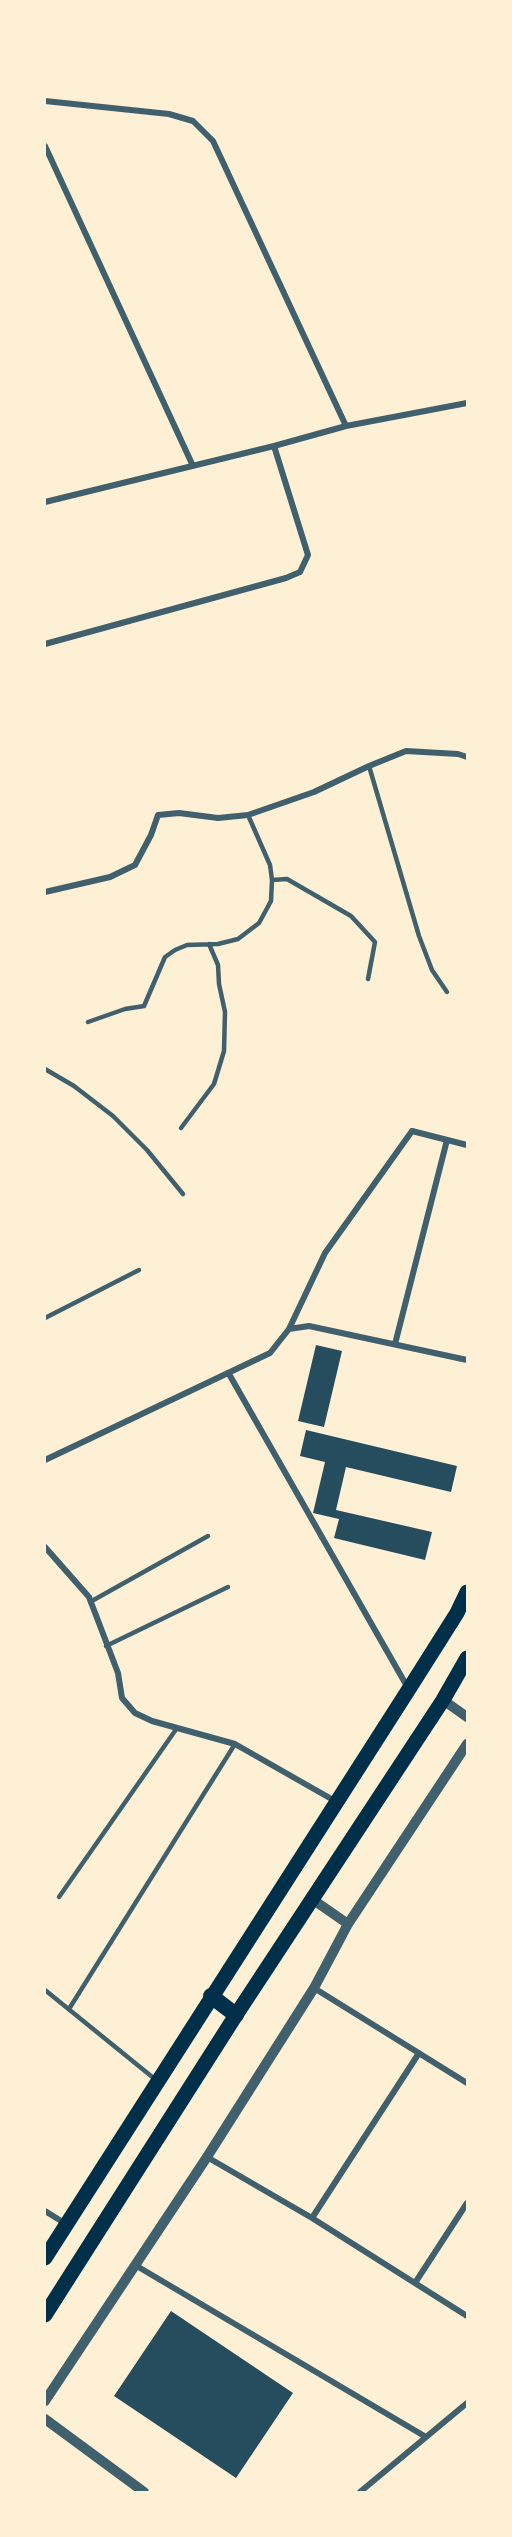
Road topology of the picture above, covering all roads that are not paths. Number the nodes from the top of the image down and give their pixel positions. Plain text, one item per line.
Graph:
1 (45, 101) edge
2 (45, 146) edge
3 (467, 403) edge
4 (346, 426) junction
5 (274, 447) junction
6 (193, 466) junction
7 (45, 502) edge
8 (45, 644) edge
9 (467, 757) edge
10 (369, 766) junction
11 (248, 815) junction
12 (272, 880) junction
13 (45, 892) edge
14 (209, 944) junction
15 (368, 979) dead end
16 (447, 992) dead end
17 (88, 1022) dead end
18 (45, 1069) edge
19 (181, 1128) dead end
20 (447, 1140) junction
21 (467, 1144) edge
22 (183, 1194) dead end
23 (139, 1270) dead end
24 (45, 1318) edge
25 (289, 1329) junction
26 (395, 1344) junction
27 (467, 1360) edge
28 (229, 1374) junction
29 (45, 1460) edge
30 (208, 1536) dead end
31 (45, 1547) edge
32 (228, 1587) dead end
33 (467, 1592) edge
34 (90, 1602) junction
35 (106, 1646) junction
36 (467, 1658) edge
37 (409, 1689) junction
38 (443, 1700) junction
39 (467, 1717) edge
40 (177, 1728) junction
41 (235, 1744) junction
42 (467, 1744) edge
43 (337, 1802) junction
44 (59, 1897) dead end
45 (312, 1899) junction
46 (348, 1924) junction
47 (314, 1988) junction
48 (45, 1990) edge
49 (211, 1996) junction
50 (69, 2009) junction
51 (236, 2014) junction
52 (419, 2053) junction
53 (158, 2082) junction
54 (467, 2083) edge
55 (207, 2157) junction
56 (467, 2203) edge
57 (45, 2211) edge
58 (312, 2218) junction
59 (66, 2224) junction
60 (45, 2258) edge
61 (135, 2265) junction
62 (415, 2283) junction
63 (45, 2315) edge
64 (467, 2316) edge
65 (45, 2401) edge
66 (467, 2403) edge
67 (45, 2419) edge
68 (426, 2437) junction
69 (144, 2492) edge
70 (360, 2492) edge

1 - 4 street
2 - 6 street
3 - 4 street
4 - 5 street
5 - 6 street
5 - 8 street
6 - 7 street
9 - 10 street
10 - 11 street
10 - 16 lane
11 - 12 lane
11 - 13 street
12 - 14 lane
12 - 15 lane
14 - 17 lane
14 - 19 lane
18 - 22 lane
20 - 21 street
20 - 25 street
20 - 26 street
23 - 24 lane
25 - 26 street
25 - 28 street
26 - 27 street
28 - 29 street
28 - 37 street
30 - 34 lane
31 - 34 street
32 - 35 lane
33 - 37 main road
34 - 35 street
35 - 40 street
36 - 38 main road
37 - 43 main road
38 - 39 street
38 - 45 main road
40 - 41 street
40 - 44 lane
41 - 43 street
41 - 50 lane
42 - 46 street
43 - 49 main road
45 - 46 street
45 - 51 main road
46 - 47 street
47 - 52 street
47 - 55 street
48 - 50 lane
49 - 51 highway
49 - 53 main road
50 - 53 lane
51 - 63 main road
52 - 54 street
52 - 58 street
53 - 59 main road
55 - 58 street
55 - 61 street
56 - 62 street
57 - 59 street
58 - 62 street
59 - 60 main road
61 - 65 street
61 - 68 street
62 - 64 street
66 - 68 street
67 - 69 street
68 - 70 street

